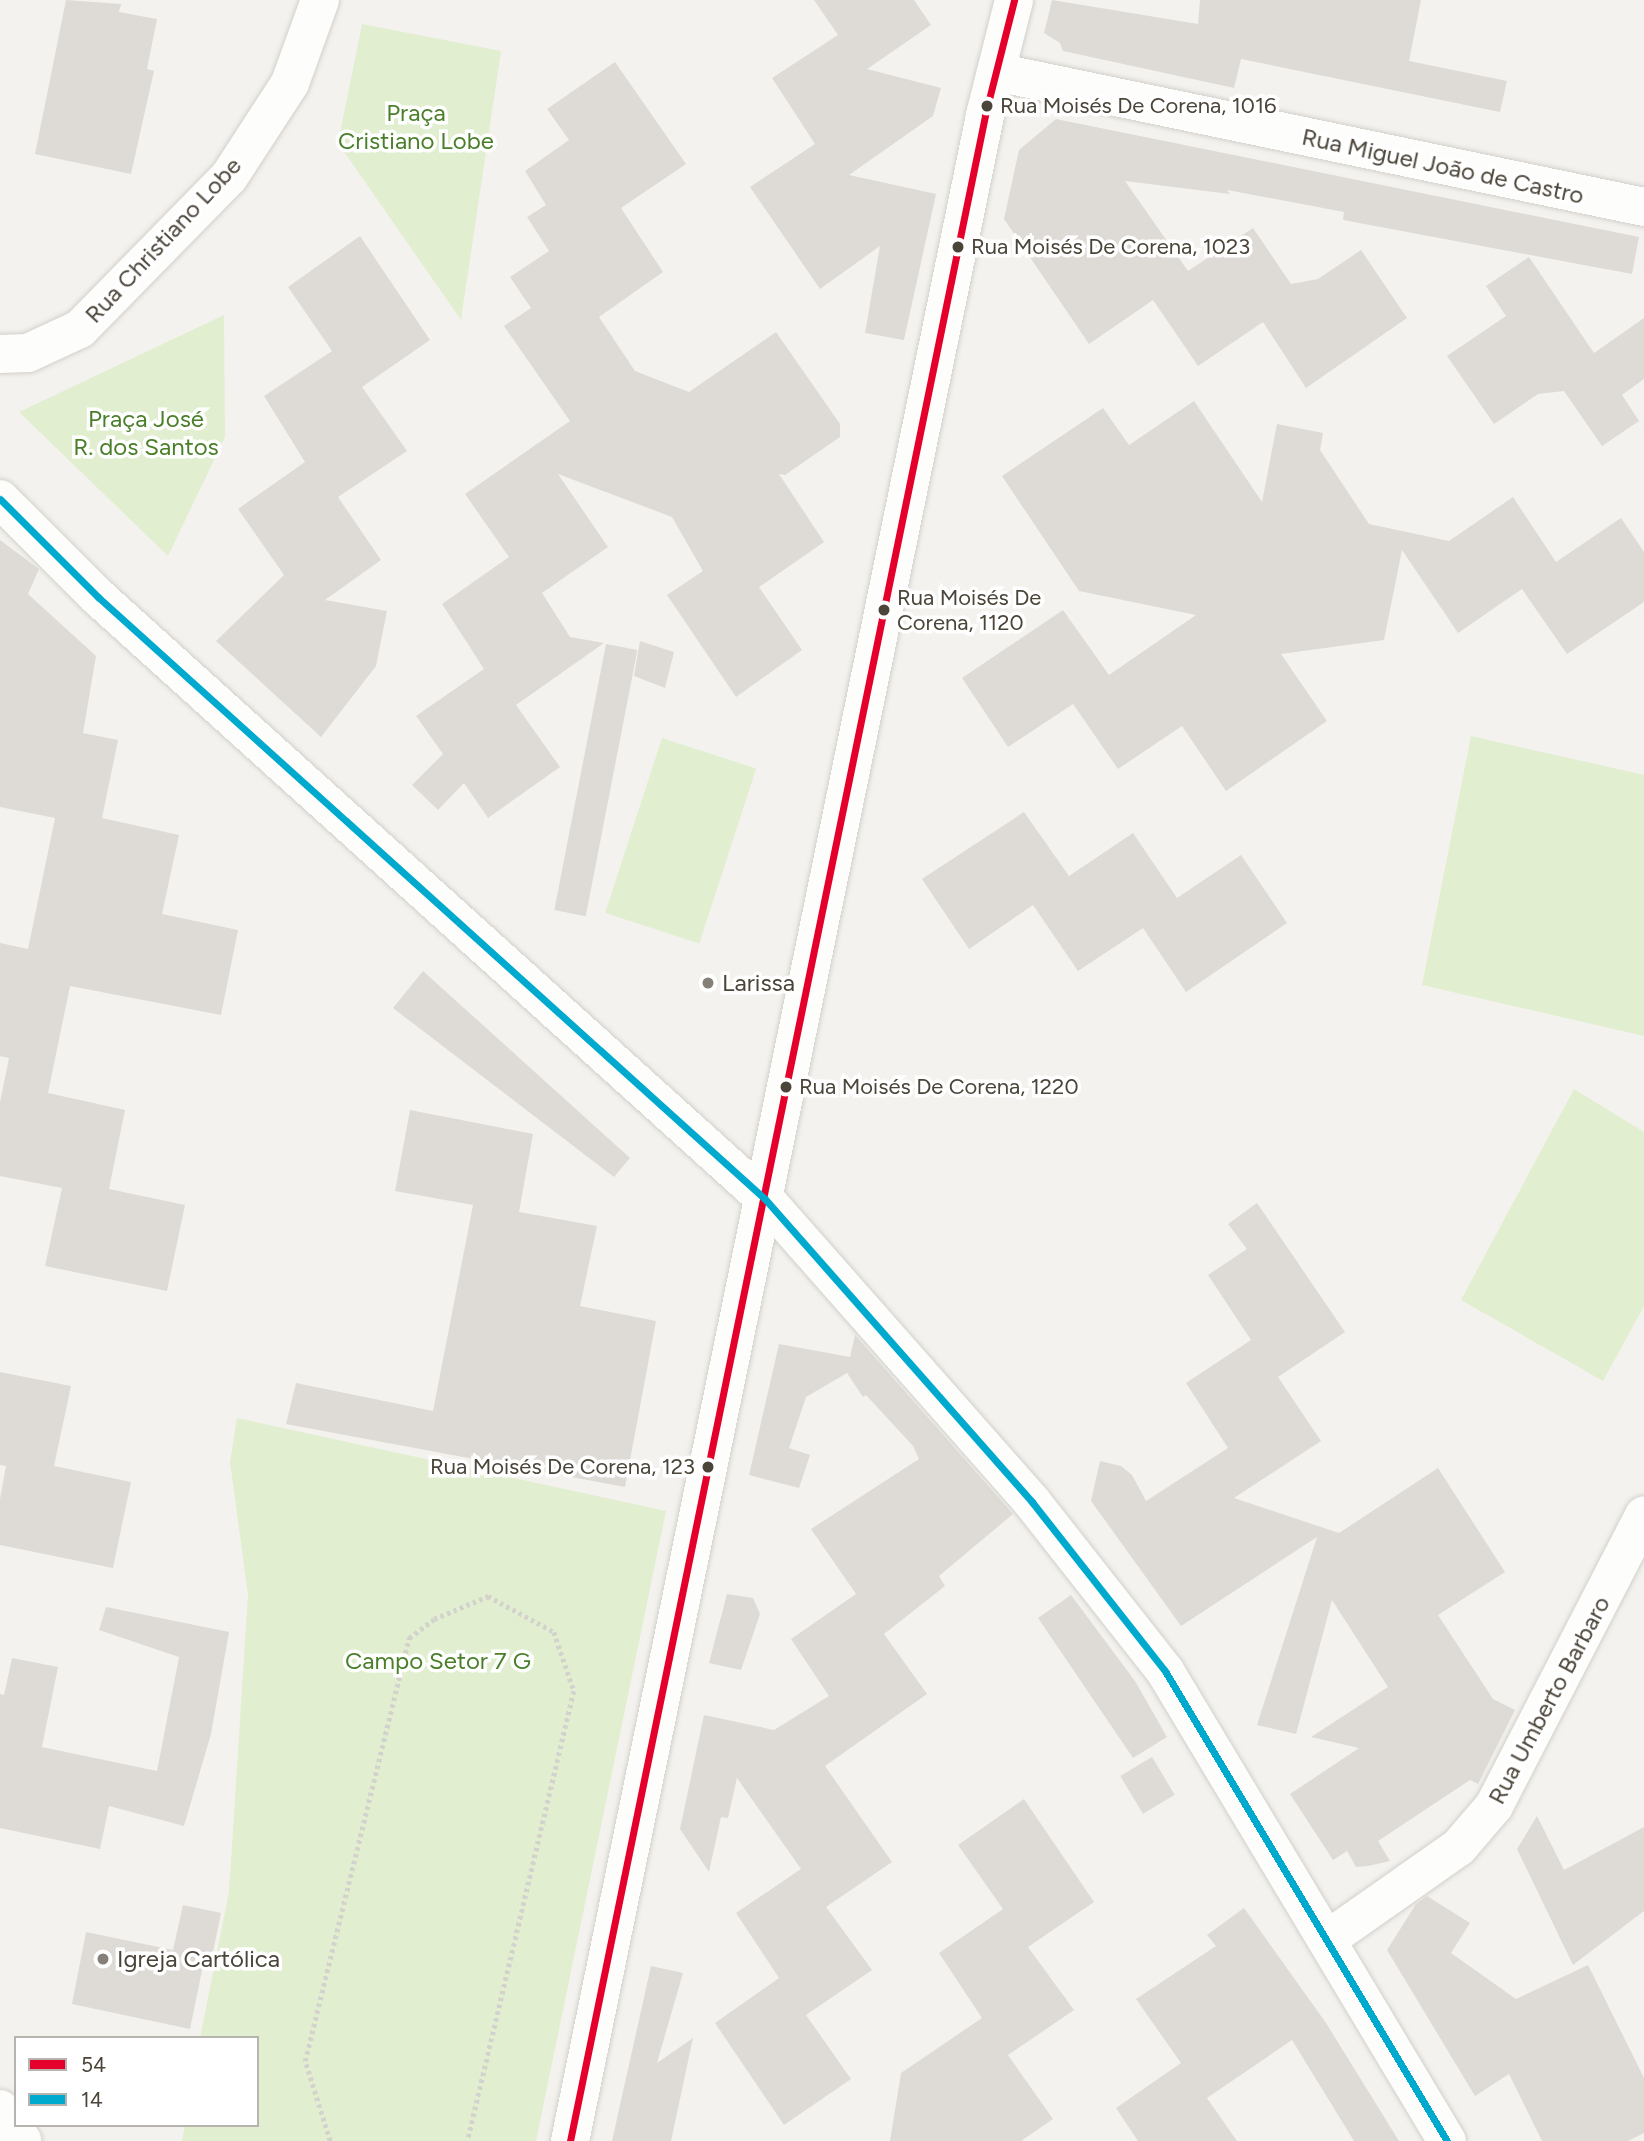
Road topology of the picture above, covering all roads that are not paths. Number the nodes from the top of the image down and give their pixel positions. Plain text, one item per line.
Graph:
1 (320, 0) edge
2 (1014, 0) edge
3 (996, 72) junction
4 (1644, 207) edge
5 (0, 354) edge
6 (0, 499) edge
7 (765, 1199) junction
8 (1644, 1515) edge
9 (1328, 1939) junction
10 (0, 2109) edge
11 (22, 2141) edge
12 (570, 2141) edge
13 (1447, 2141) edge

1 - 5 street, Rua Christiano Lobe
2 - 3 street
3 - 4 street, Rua Miguel João de Castro
3 - 7 street
6 - 7 street
7 - 9 street
7 - 12 street
8 - 9 street, Rua Umberto Barbaro
9 - 13 street
10 - 11 street

